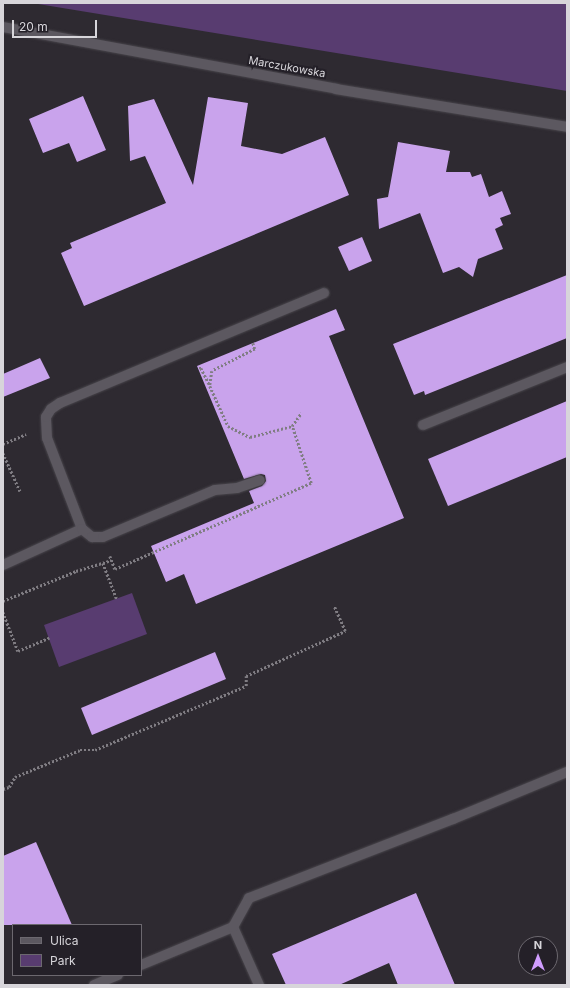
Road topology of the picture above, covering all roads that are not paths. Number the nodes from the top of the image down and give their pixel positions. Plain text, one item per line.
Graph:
1 (3, 27) edge
2 (567, 127) edge
3 (324, 294) dead end
4 (567, 366) edge
5 (423, 425) dead end
6 (260, 480) dead end
7 (82, 530) junction
8 (3, 565) edge
9 (567, 772) edge
10 (234, 927) junction
11 (142, 965) edge
12 (116, 976) edge
13 (94, 985) edge
14 (259, 985) edge

1 - 2 street, Marczukowska
3 - 7 street
4 - 5 street
6 - 7 street
7 - 8 street
9 - 10 street
10 - 11 street
10 - 14 street
12 - 13 street

